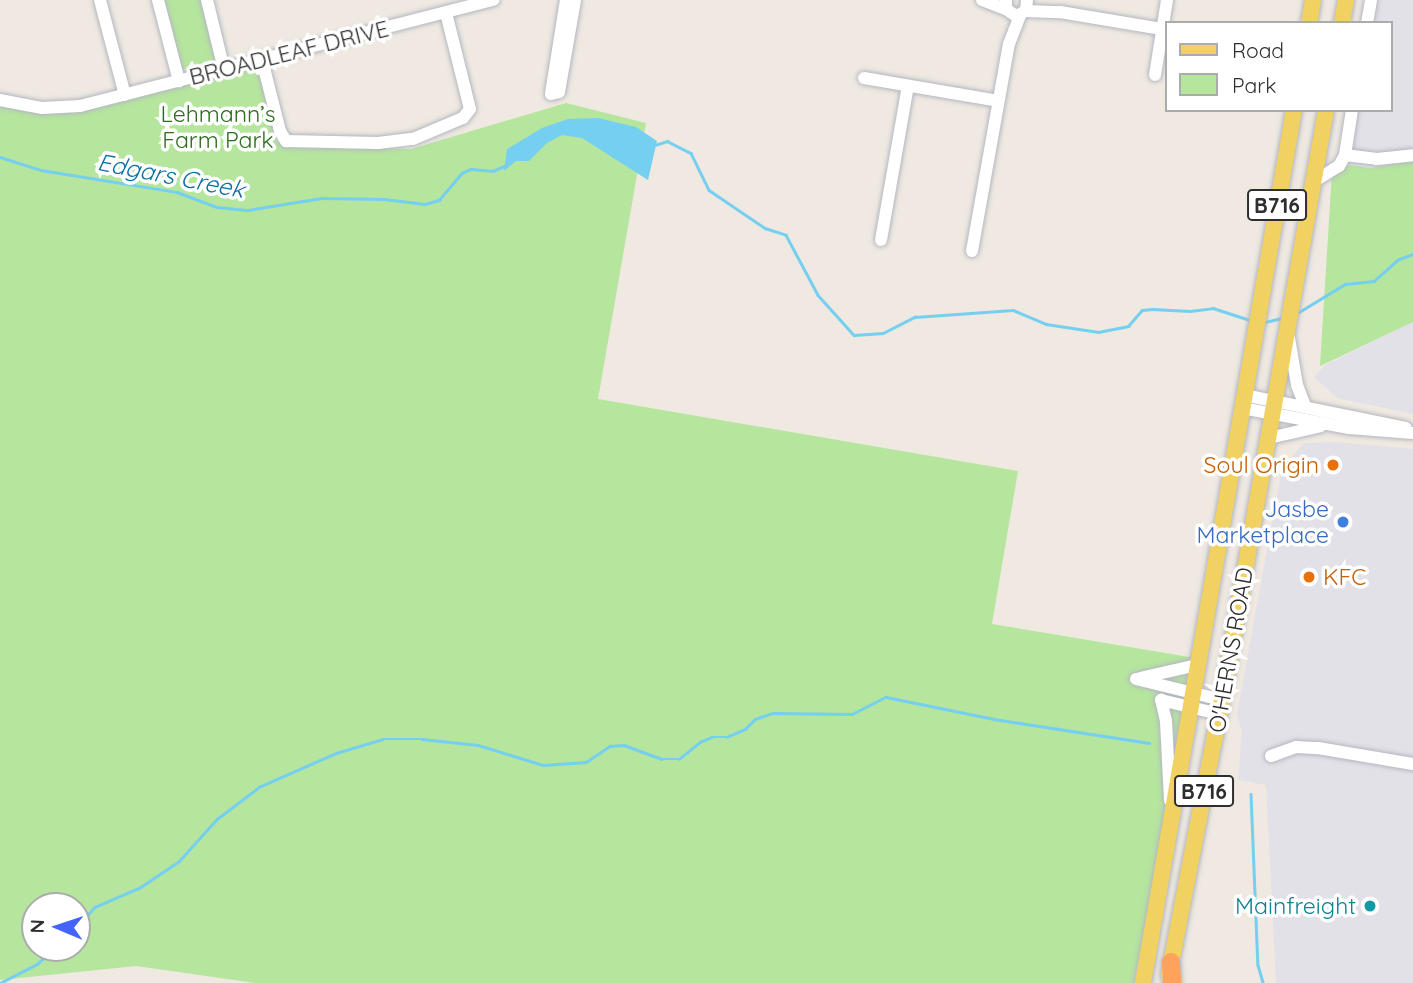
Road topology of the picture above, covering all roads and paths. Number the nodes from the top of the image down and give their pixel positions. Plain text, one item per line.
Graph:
1 (100, 0) edge
2 (158, 0) edge
3 (207, 0) edge
4 (494, 0) edge
5 (566, 0) edge
6 (576, 0) edge
7 (982, 0) edge
8 (1167, 0) edge
9 (1312, 0) edge
10 (1346, 0) edge
11 (1371, 0) edge
12 (467, 4) edge
13 (1017, 7) edge
14 (446, 13) junction
15 (1309, 21) edge
16 (1342, 21) edge
17 (1367, 21) edge
18 (1162, 29) junction
19 (262, 60) junction
20 (225, 70) junction
21 (1155, 75) dead end
22 (864, 78) dead end
23 (179, 81) junction
24 (908, 86) junction
25 (125, 95) junction
26 (0, 100) edge
27 (998, 101) junction
28 (1294, 112) edge
29 (1326, 112) edge
30 (1352, 112) edge
31 (1345, 155) junction
32 (1413, 155) edge
33 (1313, 183) junction
34 (881, 240) dead end
35 (972, 251) dead end
36 (1288, 331) junction
37 (1243, 402) junction
38 (1274, 407) junction
39 (1305, 407) junction
40 (1331, 424) junction
41 (1413, 431) edge
42 (1269, 438) junction
43 (1197, 666) junction
44 (1191, 700) junction
45 (1221, 707) junction
46 (1270, 756) dead end
47 (1413, 764) edge
48 (1171, 814) junction
49 (1171, 962) joint
50 (1143, 983) edge
51 (1170, 983) edge

1 - 25 street
2 - 23 street
3 - 20 street
4 - 12 street, BROADLEAF DRIVE
5 - 6 street
7 - 13 street
8 - 18 street
9 - 15 main road
10 - 16 main road
11 - 17 street
12 - 14 street, BROADLEAF DRIVE
13 - 18 street
13 - 27 street
14 - 19 street, BROADLEAF DRIVE
14 - 19 street
18 - 21 street
19 - 20 street, BROADLEAF DRIVE
20 - 23 street, BROADLEAF DRIVE
22 - 24 street
23 - 25 street, BROADLEAF DRIVE
24 - 27 street
24 - 34 street
25 - 26 street, BROADLEAF DRIVE
27 - 35 street
28 - 37 main road, O'HERNS ROAD / B716
29 - 33 main road, O'HERNS ROAD / B716
30 - 31 street
31 - 32 street
31 - 33 street
33 - 36 main road, O'HERNS ROAD / B716
36 - 38 main road, O'HERNS ROAD / B716
36 - 39 street
37 - 38 street
37 - 43 main road, O'HERNS ROAD / B716
38 - 39 street
38 - 40 street
38 - 42 main road, O'HERNS ROAD / B716
39 - 41 street
40 - 41 street
40 - 42 street
42 - 45 main road, O'HERNS ROAD / B716
43 - 44 main road, O'HERNS ROAD / B716
43 - 44 street
44 - 45 street
44 - 48 main road, O'HERNS ROAD / B716
44 - 48 street
45 - 49 main road, O'HERNS ROAD / B716
46 - 47 street
48 - 50 main road, O'HERNS ROAD / B716
49 - 51 highway

